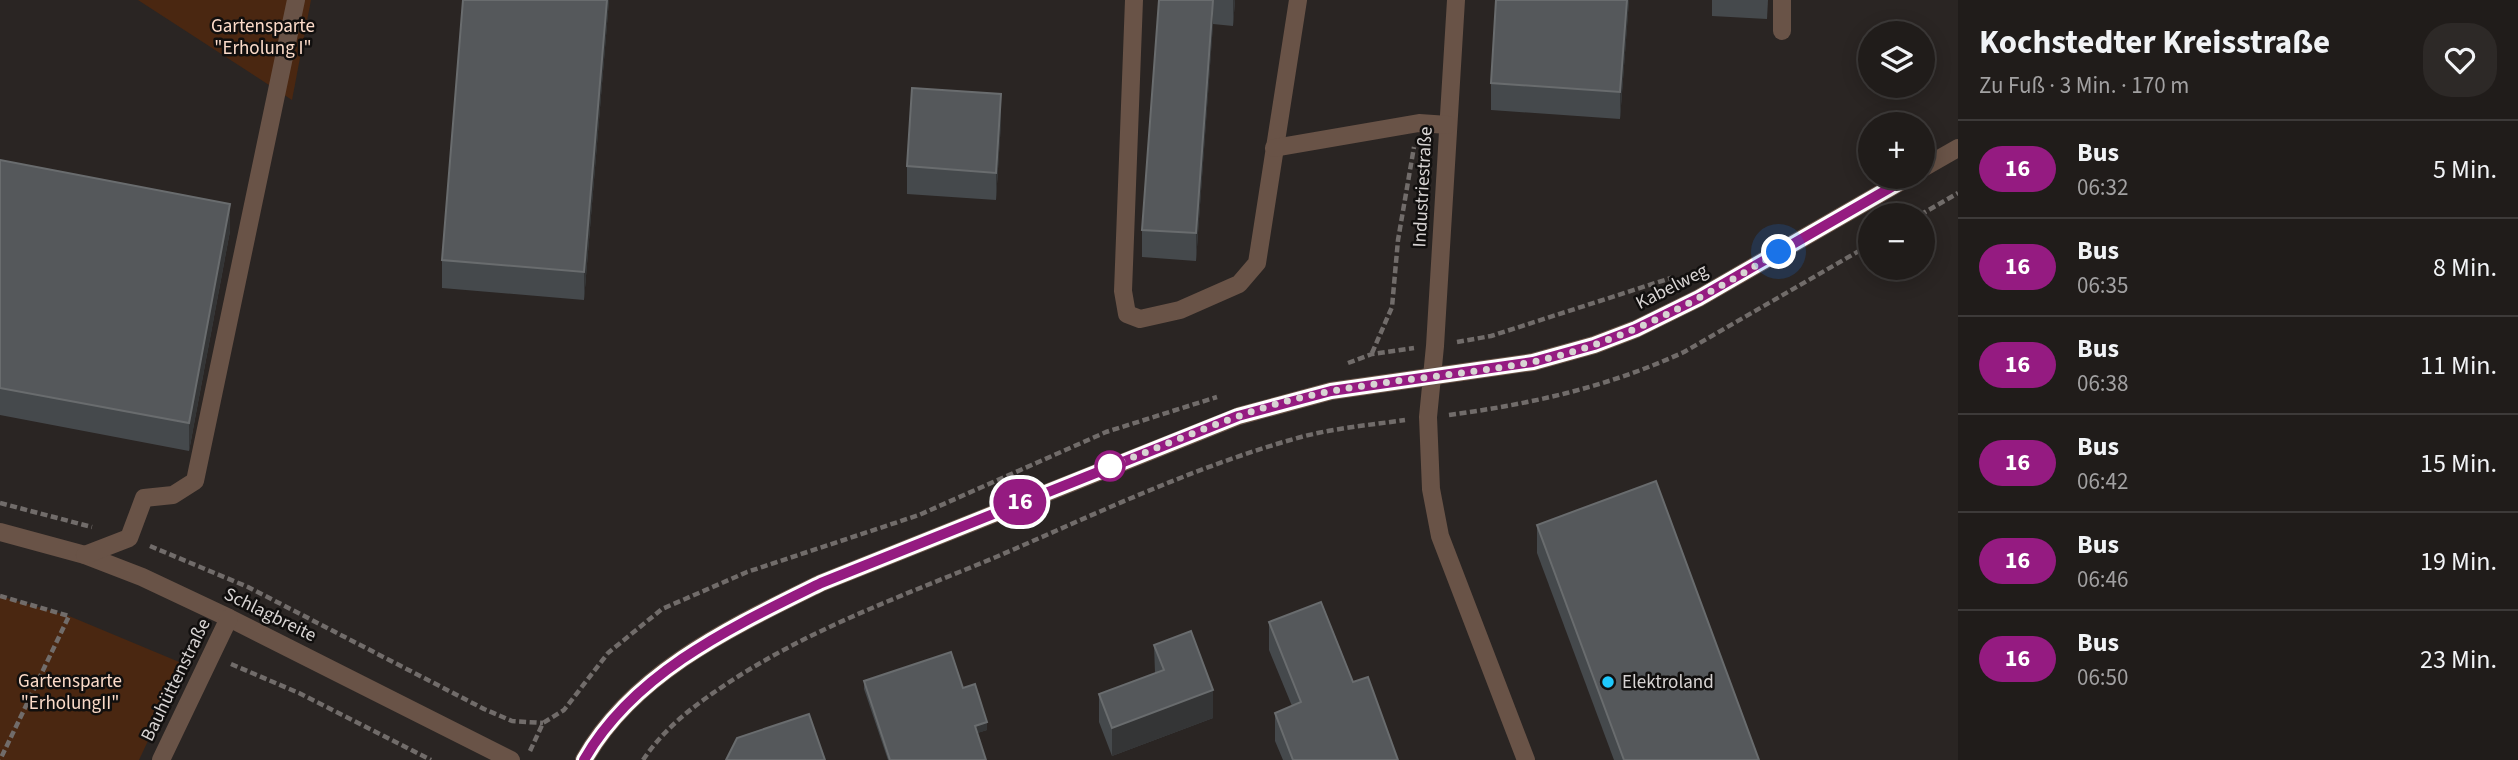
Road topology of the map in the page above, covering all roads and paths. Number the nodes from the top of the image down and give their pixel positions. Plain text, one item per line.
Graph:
1 (296, 0) edge
2 (1134, 0) edge
3 (1298, 0) edge
4 (1456, 0) edge
5 (1782, 0) edge
6 (1782, 31) dead end
7 (1419, 123) junction
8 (1448, 125) junction
9 (1274, 148) junction
10 (1958, 148) edge
11 (1935, 161) edge
12 (1888, 189) edge
13 (1958, 193) edge
14 (1935, 206) edge
15 (1858, 252) edge
16 (1372, 354) dead end
17 (1431, 377) junction
18 (1429, 417) junction
19 (0, 503) edge
20 (0, 531) edge
21 (129, 538) junction
22 (85, 555) junction
23 (0, 596) edge
24 (229, 618) junction
25 (211, 655) junction
26 (0, 760) edge
27 (161, 760) edge
28 (431, 760) edge
29 (511, 760) edge
30 (526, 760) edge
31 (584, 760) edge
32 (643, 760) edge
33 (1526, 760) edge

1 - 21 street
2 - 9 street
3 - 9 street
4 - 8 street, Industriestraße
5 - 6 street
7 - 8 street
7 - 9 street
7 - 16 path
8 - 17 street, Industriestraße
10 - 11 street
12 - 17 street, Kabelweg
13 - 14 path
15 - 18 path
17 - 18 street, Industriestraße
17 - 31 street, Kabelweg
18 - 32 path
18 - 33 street, Industriestraße
19 - 21 path
20 - 22 street, Schlagbreite
21 - 22 street
21 - 30 path
22 - 24 street, Schlagbreite
23 - 26 path
24 - 25 street, Bauhüttenstraße
24 - 29 street, Schlagbreite
25 - 27 street, Bauhüttenstraße
25 - 28 path

